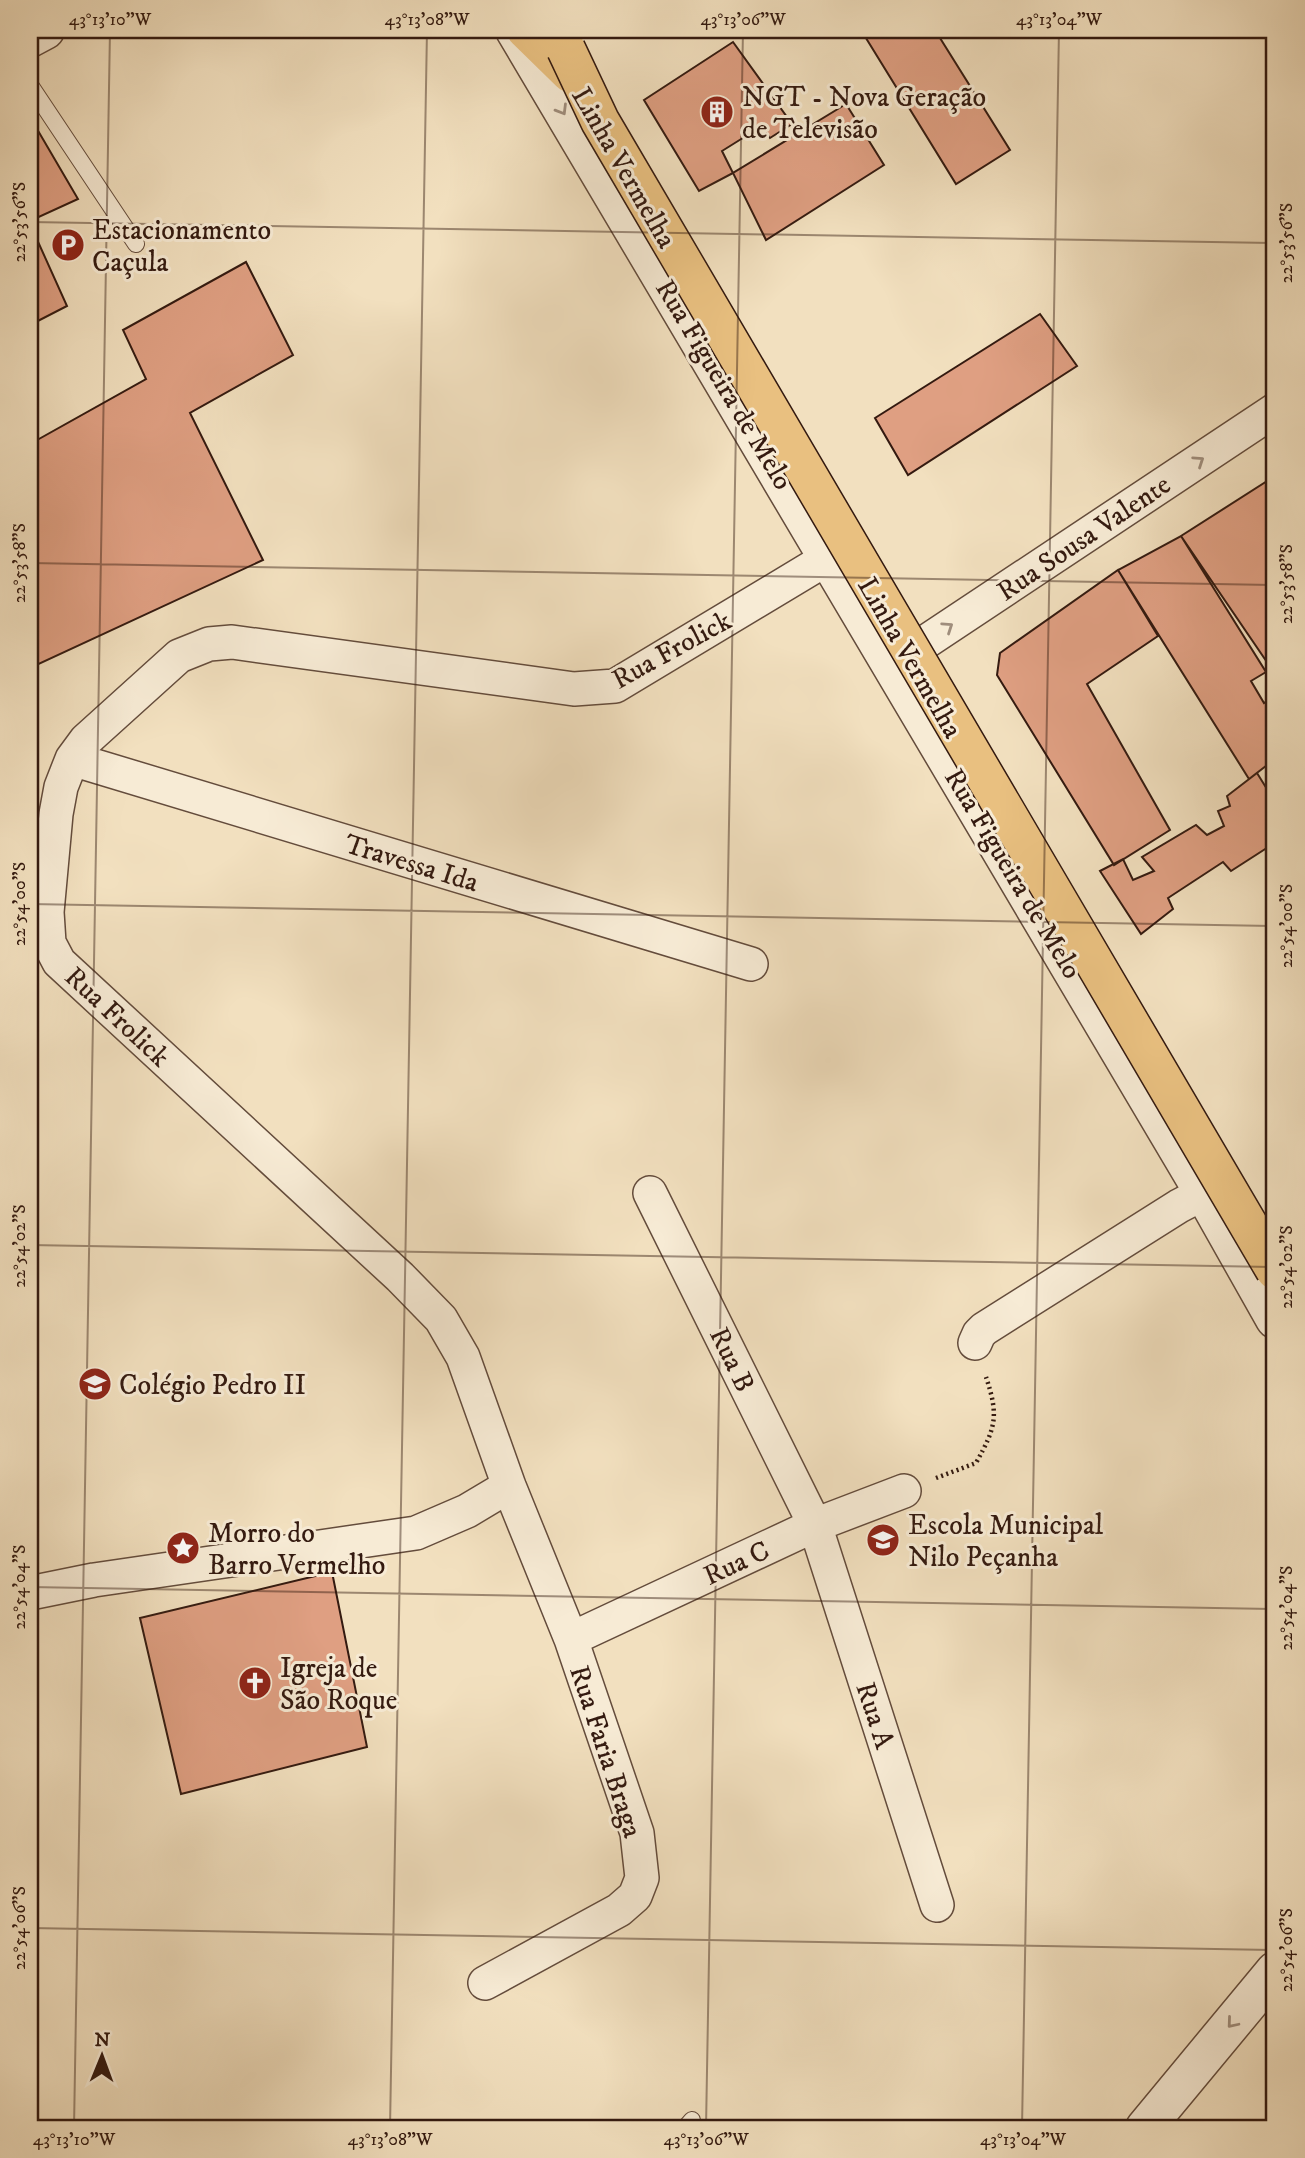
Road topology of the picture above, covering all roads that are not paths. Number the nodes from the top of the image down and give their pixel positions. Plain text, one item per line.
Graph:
1 (45, 30) edge
2 (515, 30) edge
3 (526, 30) edge
4 (30, 38) edge
5 (562, 42) edge
6 (30, 85) edge
7 (136, 244) dead end
8 (1275, 410) edge
9 (828, 558) junction
10 (891, 665) junction
11 (72, 759) junction
12 (751, 964) dead end
13 (1204, 1192) junction
14 (650, 1193) dead end
15 (1275, 1270) edge
16 (1275, 1281) edge
17 (1275, 1319) edge
18 (980, 1357) road end
19 (509, 1486) junction
20 (904, 1491) road end
21 (815, 1525) junction
22 (30, 1593) edge
23 (571, 1639) junction
24 (937, 1905) dead end
25 (1275, 1971) edge
26 (485, 1983) dead end
27 (1145, 2128) edge

1 - 4 street
2 -> 9 street, Rua Figueira de Melo
3 - 5 highway
5 - 15 highway, Linha Vermelha, bridge
5 - 16 highway, Linha Vermelha, bridge
6 - 7 lane
10 -> 8 street, Rua Sousa Valente
9 - 10 street, Rua Figueira de Melo
9 - 11 street, Rua Frolick
10 - 13 street, Rua Figueira de Melo
11 - 12 street, Travessa Ida
11 - 19 street, Rua Frolick
13 - 17 street, Rua Figueira de Melo
13 - 18 street
14 - 21 street, Rua B
19 - 22 street
19 - 23 street, Rua Faria Braga
20 - 21 street, Rua C
21 - 23 street, Rua C
21 - 24 street, Rua A
23 - 26 street, Rua Faria Braga
25 -> 27 street

